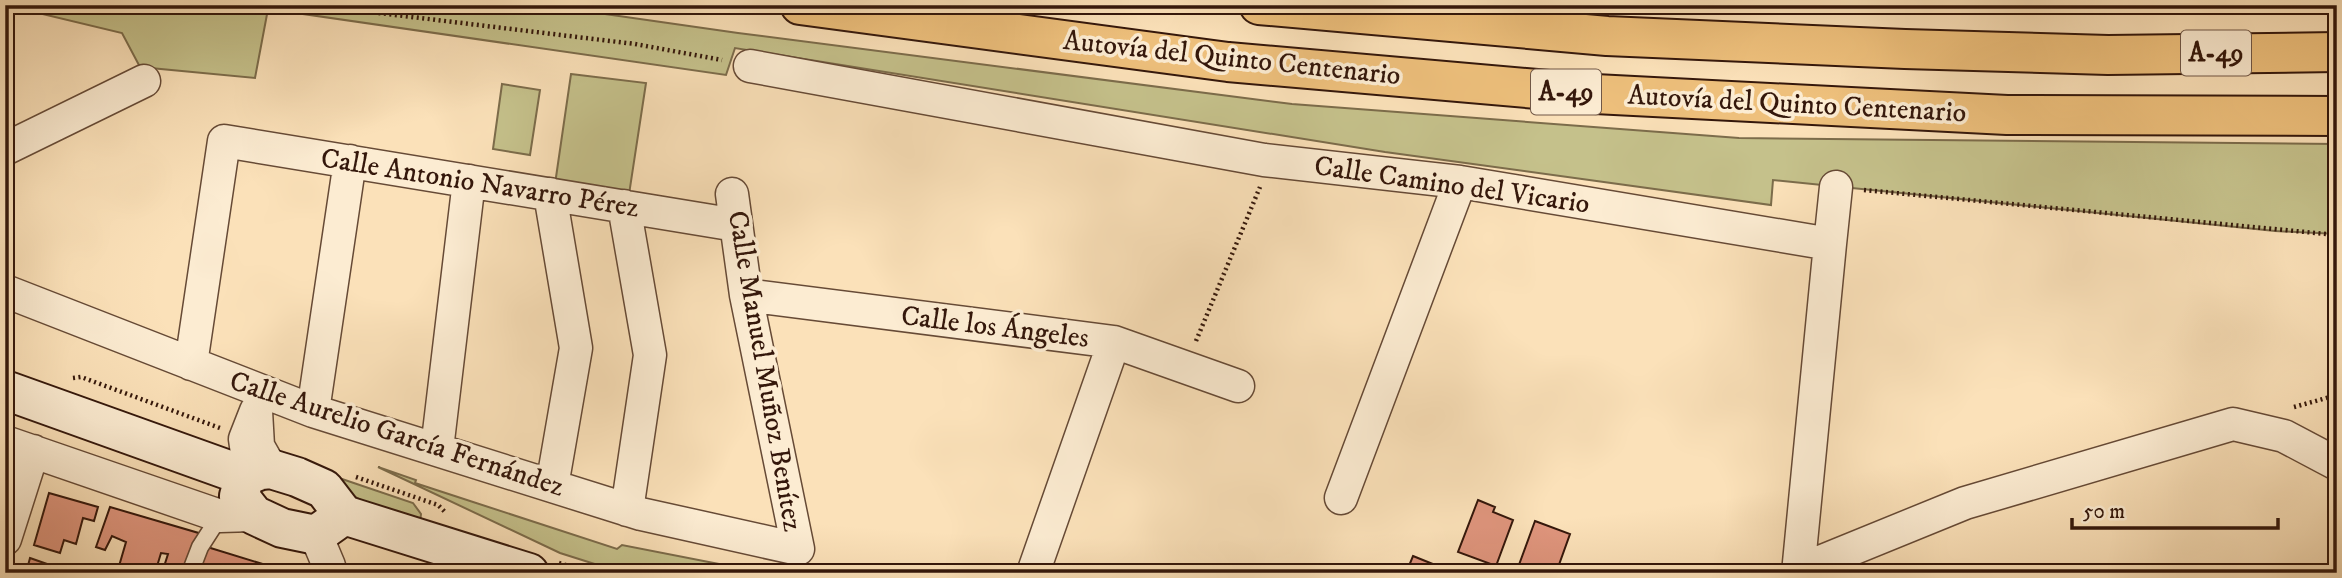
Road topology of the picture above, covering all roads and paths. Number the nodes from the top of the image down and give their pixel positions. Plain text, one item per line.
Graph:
1 (313, 5) edge
2 (800, 5) edge
3 (1259, 5) edge
4 (1539, 5) edge
5 (1607, 36) junction
6 (2337, 52) edge
7 (750, 66) joint
8 (144, 81) dead end
9 (2337, 116) edge
10 (5, 149) edge
11 (350, 161) junction
12 (1271, 161) junction
13 (469, 181) junction
14 (1460, 182) junction
15 (1836, 187) joint
16 (550, 194) junction
17 (732, 194) dead end
18 (624, 206) junction
19 (736, 225) junction
20 (2337, 235) edge
21 (1830, 244) junction
22 (5, 291) edge
23 (746, 295) junction
24 (1114, 342) junction
25 (191, 365) junction
26 (1185, 368) junction
27 (1238, 386) dead end
28 (5, 390) edge
29 (259, 402) junction
30 (313, 411) junction
31 (5, 417) edge
32 (19, 446) edge
33 (437, 449) junction
34 (2337, 464) edge
35 (552, 486) junction
36 (247, 491) junction
37 (1341, 498) dead end
38 (627, 510) junction
39 (5, 539) edge
40 (798, 549) joint
41 (334, 552) edge
42 (1798, 572) edge
43 (190, 573) edge
44 (529, 573) edge
45 (1034, 573) edge

1 - 7 path
2 - 9 highway, Autovía del Quinto Centenario / A-49
3 - 5 highway, Autovía del Quinto Centenario / A-49
4 - 5 highway
5 - 6 highway, Autovía del Quinto Centenario / A-49
7 - 12 street, Calle Camino del Vicario
8 - 10 street
11 - 13 street, Calle Antonio Navarro Pérez
11 - 25 street, Calle Antonio Navarro Pérez
11 - 30 street
12 - 14 street, Calle Camino del Vicario
12 - 26 path
13 - 16 street, Calle Antonio Navarro Pérez
13 - 33 street
14 - 21 street, Calle Camino del Vicario
14 - 37 street
15 - 20 path
15 - 21 street
16 - 18 street, Calle Antonio Navarro Pérez
16 - 35 street
17 - 19 street, Calle Manuel Muñoz Benítez
18 - 19 street, Calle Antonio Navarro Pérez
18 - 38 street
19 - 23 street, Calle Manuel Muñoz Benítez
21 - 42 street
22 - 25 street, Calle Aurelio García Fernández
23 - 24 street, Calle los Ángeles
23 - 40 street, Calle Manuel Muñoz Benítez
24 - 26 street, Calle los Ángeles
24 - 45 street
25 - 29 street, Calle Aurelio García Fernández
26 - 27 street, Calle los Ángeles
28 - 36 main road
29 - 30 street, Calle Aurelio García Fernández
29 - 36 street
30 - 33 street, Calle Aurelio García Fernández
31 - 36 main road
32 - 36 street
32 - 39 street
33 - 35 street, Calle Aurelio García Fernández
34 - 42 street
35 - 38 street, Calle Aurelio García Fernández
36 - 41 main road
36 - 41 main road
36 - 43 lane
38 - 40 street, Calle Aurelio García Fernández
41 - 44 main road

